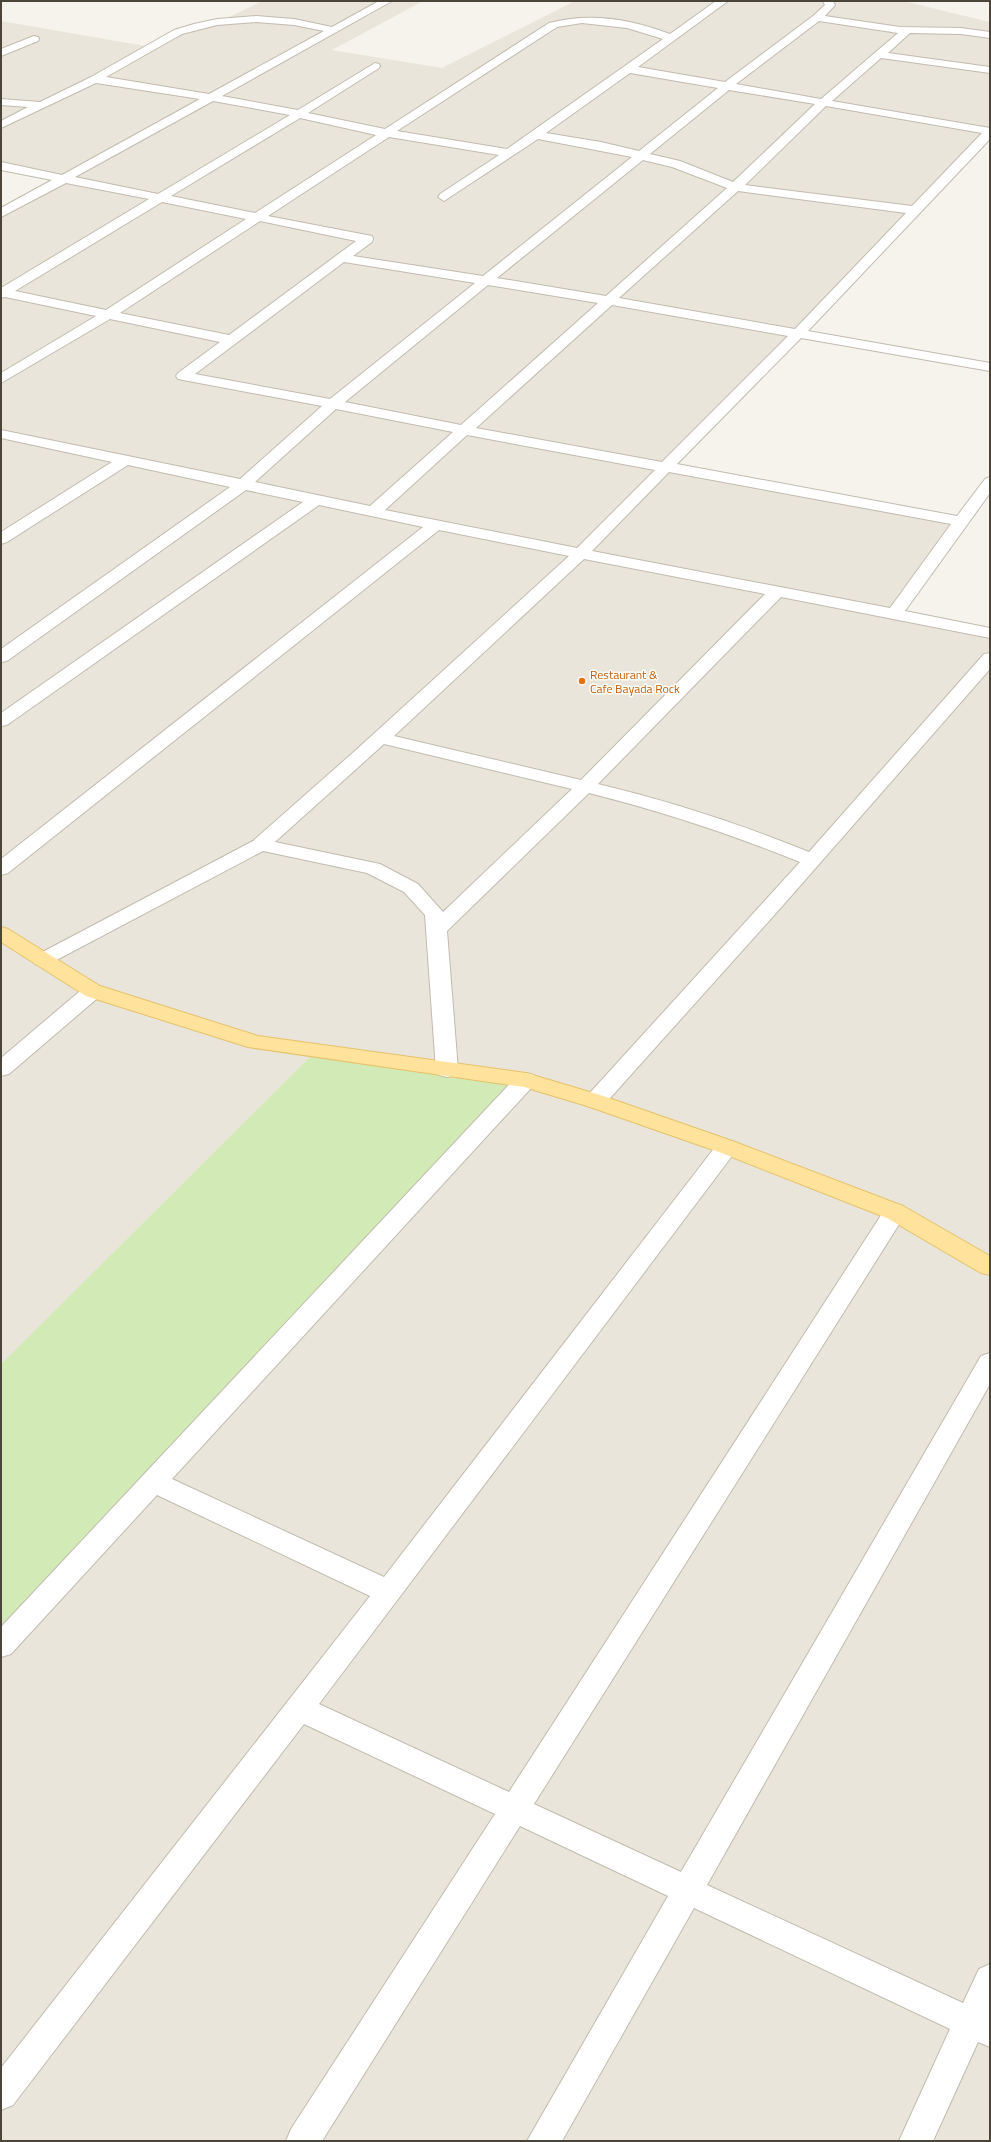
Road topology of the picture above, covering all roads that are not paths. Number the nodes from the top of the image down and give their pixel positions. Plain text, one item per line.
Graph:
1 (386, 1) edge
2 (723, 1) edge
3 (828, 1) edge
4 (817, 18) junction
5 (333, 30) junction
6 (908, 30) junction
7 (990, 35) edge
8 (671, 38) junction
9 (34, 39) dead end
10 (1, 52) edge
11 (880, 55) junction
12 (375, 66) dead end
13 (628, 69) junction
14 (990, 70) edge
15 (95, 79) junction
16 (727, 86) junction
17 (212, 97) junction
18 (1, 102) edge
19 (824, 102) junction
20 (41, 105) junction
21 (299, 114) junction
22 (1, 124) edge
23 (990, 131) edge
24 (386, 133) junction
25 (536, 135) junction
26 (509, 153) junction
27 (639, 156) junction
28 (1, 166) edge
29 (64, 179) junction
30 (734, 187) junction
31 (444, 197) dead end
32 (159, 198) junction
33 (914, 210) junction
34 (1, 213) edge
35 (257, 217) junction
36 (342, 258) junction
37 (487, 280) junction
38 (2, 293) edge
39 (608, 300) junction
40 (107, 315) junction
41 (798, 333) junction
42 (231, 340) junction
43 (990, 367) edge
44 (1, 379) edge
45 (333, 404) junction
46 (463, 430) junction
47 (1, 434) edge
48 (125, 460) junction
49 (667, 467) junction
50 (990, 482) edge
51 (243, 485) junction
52 (316, 500) junction
53 (373, 512) junction
54 (961, 521) junction
55 (436, 525) junction
56 (1, 539) edge
57 (581, 553) junction
58 (778, 592) junction
59 (894, 614) junction
60 (990, 632) edge
61 (1, 657) edge
62 (990, 658) edge
63 (1, 721) edge
64 (381, 738) junction
65 (585, 787) junction
66 (260, 845) junction
67 (812, 860) junction
68 (1, 869) edge
69 (436, 930) junction
70 (1, 933) edge
71 (42, 960) junction
72 (93, 991) junction
73 (1, 1069) edge
74 (447, 1070) junction
75 (526, 1080) junction
76 (595, 1101) junction
77 (727, 1147) junction
78 (895, 1212) junction
79 (990, 1267) edge
80 (990, 1362) edge
81 (152, 1482) junction
82 (389, 1592) junction
83 (1, 1646) edge
84 (299, 1708) junction
85 (514, 1808) junction
86 (688, 1890) junction
87 (990, 1979) edge
88 (980, 2027) edge
89 (1, 2094) edge
90 (302, 2141) edge
91 (544, 2141) edge
92 (916, 2141) edge

1 - 5 street
2 - 8 street
3 - 4 street
4 - 6 street
4 - 16 street
5 - 15 street
5 - 17 street
6 - 7 street
6 - 11 street
8 - 13 street
8 - 24 street
9 - 10 street
11 - 14 street
11 - 19 street
12 - 21 street
13 - 16 street
13 - 25 street
15 - 17 street
15 - 20 street
16 - 19 street
16 - 27 street
17 - 21 street
17 - 29 street
18 - 20 street
19 - 23 street
19 - 30 street
20 - 22 street
21 - 24 street
21 - 32 street
23 - 33 street
24 - 26 street
24 - 35 street
25 - 26 street
25 - 27 street
26 - 31 street
27 - 30 street
27 - 37 street
28 - 29 street
29 - 32 street
29 - 34 street
30 - 33 street
30 - 39 street
32 - 35 street
32 - 38 street
33 - 41 street
35 - 36 street
35 - 40 street
36 - 37 street
36 - 42 street
37 - 39 street
37 - 45 street
38 - 40 street
39 - 41 street
39 - 46 street
40 - 42 street
40 - 44 street
41 - 43 street
41 - 49 street
42 - 45 street
45 - 46 street
45 - 51 street
46 - 49 street
46 - 53 street
47 - 48 street
48 - 51 street
48 - 56 street
49 - 54 street
49 - 57 street
50 - 54 street
51 - 52 street
51 - 61 street
52 - 53 street
52 - 63 street
53 - 55 street
54 - 59 street
55 - 57 street
55 - 68 street
57 - 58 street
57 - 64 street
58 - 59 street
58 - 65 street
59 - 60 street
62 - 67 street
64 - 65 street
64 - 66 street
65 - 67 street
65 - 69 street
66 - 69 street
66 - 71 street
67 - 76 street
69 - 74 street
70 - 71 main road
71 - 72 main road
72 - 73 street
72 - 74 main road
74 - 75 main road
75 - 76 main road
75 - 81 street
76 - 77 main road
77 - 78 main road
77 - 82 street
78 - 79 main road
78 - 85 street
80 - 86 street
81 - 82 street
81 - 83 street
82 - 84 street
84 - 85 street
84 - 89 street
85 - 86 street
85 - 90 street
86 - 88 street
86 - 91 street
87 - 88 street
88 - 92 street

